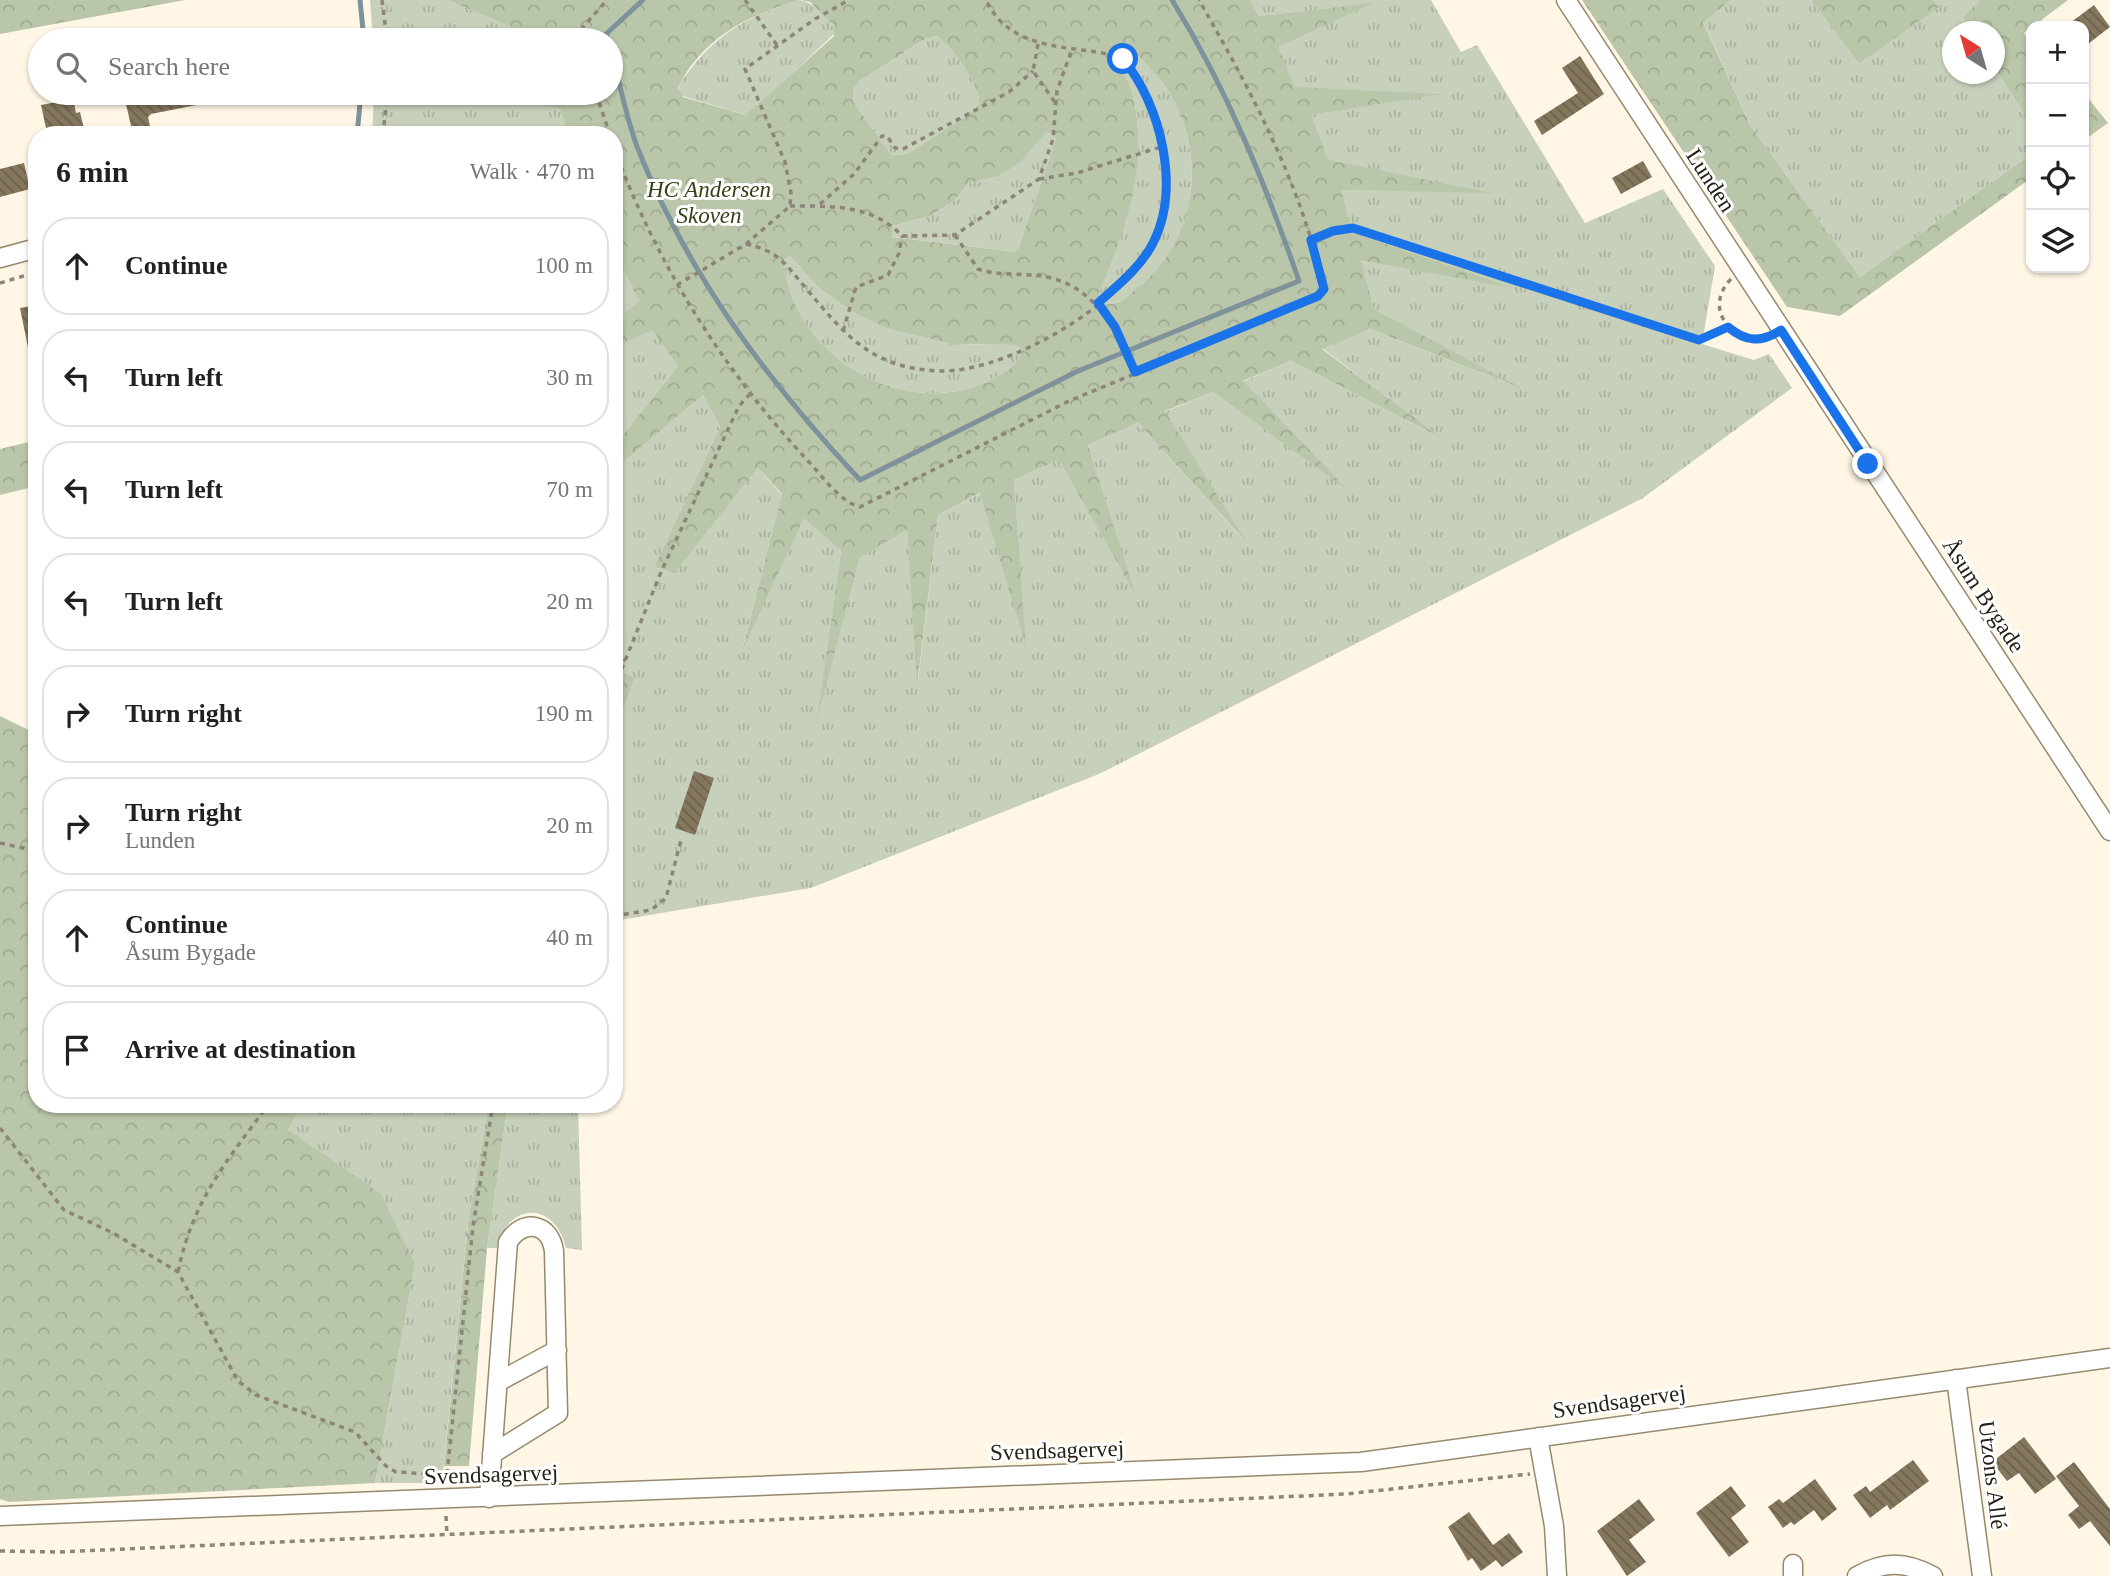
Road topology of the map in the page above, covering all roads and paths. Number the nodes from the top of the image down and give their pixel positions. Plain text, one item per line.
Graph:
1 (383, 0) edge
2 (607, 0) edge
3 (745, 0) edge
4 (849, 0) edge
5 (986, 0) edge
6 (1199, 0) edge
7 (1566, 0) edge
8 (386, 28) edge
9 (583, 28) edge
10 (1039, 44) junction
11 (777, 45) junction
12 (1072, 49) junction
13 (1033, 71) junction
14 (1056, 104) junction
15 (386, 105) edge
16 (600, 105) edge
17 (384, 126) edge
18 (607, 126) edge
19 (1161, 147) junction
20 (623, 171) edge
21 (1039, 178) junction
22 (790, 206) junction
23 (818, 206) junction
24 (955, 235) junction
25 (902, 236) junction
26 (1311, 240) junction
27 (746, 244) junction
28 (28, 250) edge
29 (0, 258) edge
30 (1741, 272) junction
31 (28, 275) edge
32 (0, 283) edge
33 (677, 285) junction
34 (1098, 303) junction
35 (1728, 327) junction
36 (1781, 330) junction
37 (843, 331) junction
38 (1135, 372) junction
39 (1816, 386) joint
40 (750, 394) junction
41 (625, 660) joint
42 (623, 665) edge
43 (2110, 831) edge
44 (681, 840) dead end
45 (0, 843) edge
46 (28, 849) edge
47 (623, 915) edge
48 (262, 1113) edge
49 (492, 1113) edge
50 (0, 1128) edge
51 (177, 1272) junction
52 (557, 1350) junction
53 (2110, 1358) edge
54 (1956, 1379) junction
55 (498, 1382) junction
56 (1538, 1437) junction
57 (492, 1454) junction
58 (1546, 1472) junction
59 (447, 1475) junction
60 (489, 1498) junction
61 (445, 1500) junction
62 (0, 1516) edge
63 (0, 1550) edge
64 (1557, 1576) edge
65 (1857, 1576) edge
66 (1933, 1576) edge
67 (1982, 1576) edge

1 - 8 path
2 - 9 path
3 - 11 path
4 - 11 path
5 - 10 path
6 - 26 path
7 - 30 street, Lunden
10 - 12 path
10 - 13 path
11 - 22 path
12 - 14 path
12 - 19 path
13 - 14 path
13 - 23 path
14 - 21 path
15 - 17 path
16 - 18 path
19 - 21 path
19 - 34 path
20 - 33 path
21 - 24 path
22 - 23 path
22 - 27 path
23 - 25 path
24 - 25 path
24 - 34 path
25 - 37 path
26 - 35 path
26 - 38 path
27 - 33 path
27 - 37 path
28 - 29 street
30 - 35 path
30 - 36 street, Lunden
31 - 32 path
33 - 40 path
34 - 37 path
34 - 38 path
35 - 36 path
36 - 39 street, Lunden
38 - 40 path
39 - 43 street, Åsum Bygade
40 - 41 path
41 - 42 path
44 - 47 path
45 - 46 path
48 - 51 path
49 - 59 path
50 - 51 path
51 - 59 path
52 - 55 street
52 - 55 street
52 - 57 street
53 - 54 street, Svendsagervej
54 - 56 street, Svendsagervej
54 - 67 street, Utzons Allé
55 - 57 street
56 - 58 street
56 - 60 street, Svendsagervej
57 - 60 street
58 - 63 path
58 - 64 street
59 - 61 path
60 - 61 street, Svendsagervej
61 - 62 street, Svendsagervej
65 - 66 street

